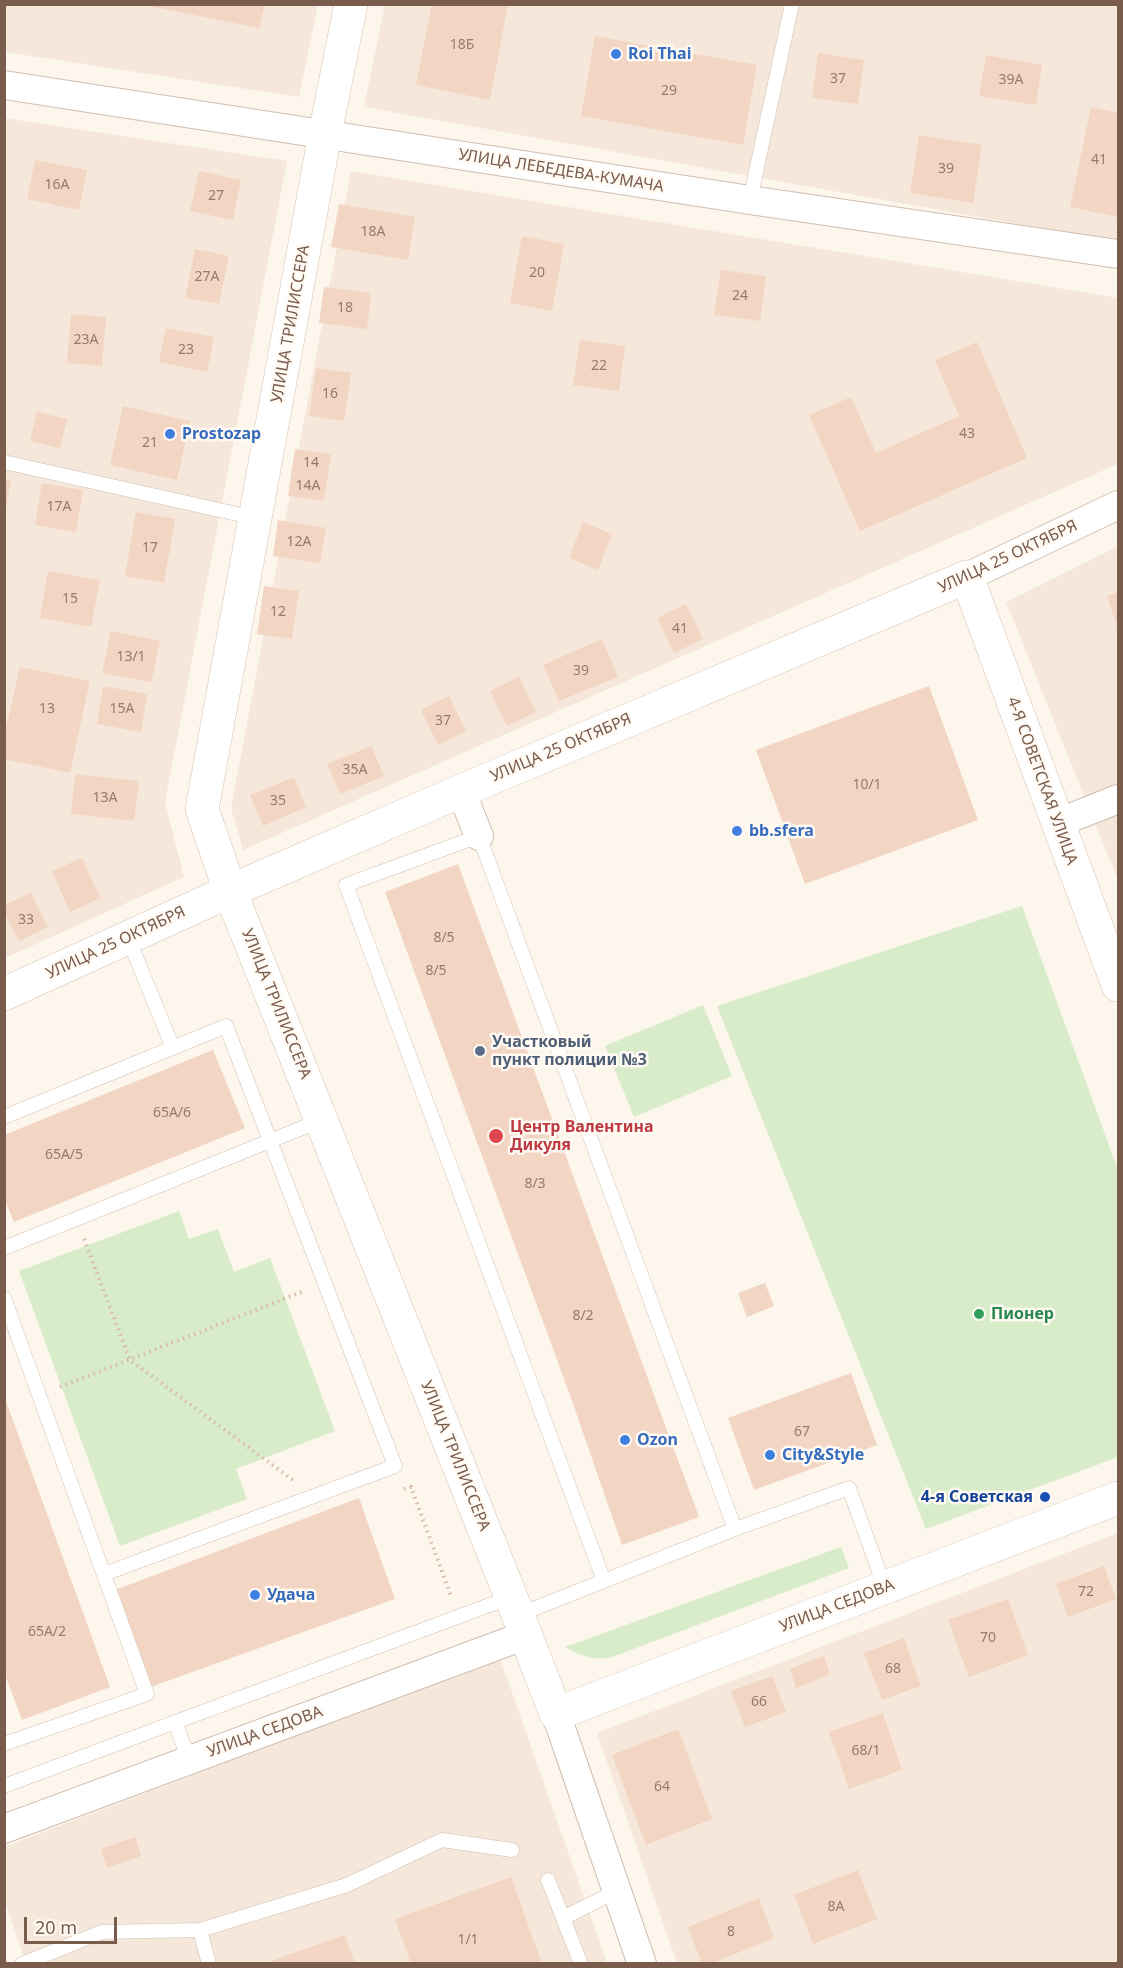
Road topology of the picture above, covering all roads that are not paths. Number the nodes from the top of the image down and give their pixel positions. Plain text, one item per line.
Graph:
1 (351, 4) edge
2 (792, 4) edge
3 (4, 85) edge
4 (325, 134) junction
5 (750, 200) junction
6 (1119, 254) edge
7 (4, 462) edge
8 (1119, 506) edge
9 (255, 518) junction
10 (967, 577) junction
11 (461, 790) junction
12 (1119, 799) edge
13 (1058, 823) junction
14 (479, 836) junction
15 (230, 891) junction
16 (128, 938) junction
17 (1119, 985) edge
18 (4, 994) edge
19 (173, 1048) junction
20 (4, 1117) edge
21 (322, 1120) junction
22 (270, 1140) junction
23 (4, 1248) edge
24 (4, 1298) edge
25 (1119, 1498) edge
26 (735, 1529) junction
27 (104, 1574) junction
28 (604, 1581) junction
29 (885, 1588) junction
30 (518, 1616) junction
31 (556, 1714) junction
32 (176, 1722) junction
33 (4, 1744) edge
34 (189, 1760) junction
35 (4, 1786) edge
36 (4, 1828) edge
37 (512, 1850) dead end
38 (548, 1880) dead end
39 (617, 1891) junction
40 (563, 1917) junction
41 (200, 1930) junction
42 (22, 1964) edge
43 (209, 1964) edge
44 (581, 1964) edge
45 (642, 1964) edge

1 - 4 main road, УЛИЦА ТРИЛИССЕРА
2 - 5 lane
3 - 4 street, УЛИЦА ЛЕБЕДЕВА-КУМАЧА
4 - 5 street, УЛИЦА ЛЕБЕДЕВА-КУМАЧА
4 - 9 main road, УЛИЦА ТРИЛИССЕРА
5 - 6 street, УЛИЦА ЛЕБЕДЕВА-КУМАЧА
7 - 9 lane
8 - 10 street, УЛИЦА 25 ОКТЯБРЯ
9 - 15 main road, УЛИЦА ТРИЛИССЕРА
10 - 11 main road, УЛИЦА 25 ОКТЯБРЯ
10 - 13 main road, 4-Я СОВЕТСКАЯ УЛИЦА
11 - 14 street
11 - 15 main road, УЛИЦА 25 ОКТЯБРЯ
12 - 13 street
13 - 17 main road, 4-Я СОВЕТСКАЯ УЛИЦА
14 - 26 lane
14 - 28 lane
15 - 16 main road, УЛИЦА 25 ОКТЯБРЯ
15 - 21 main road, УЛИЦА ТРИЛИССЕРА
16 - 18 main road, УЛИЦА 25 ОКТЯБРЯ
16 - 19 lane
19 - 20 lane
19 - 22 lane
21 - 22 lane
21 - 30 main road, УЛИЦА ТРИЛИССЕРА
22 - 23 lane
22 - 27 lane
24 - 27 lane
25 - 29 main road, УЛИЦА СЕДОВА
26 - 28 lane
26 - 29 lane
27 - 33 lane
28 - 30 lane
29 - 31 main road, УЛИЦА СЕДОВА
30 - 31 main road, УЛИЦА ТРИЛИССЕРА
30 - 32 lane
30 - 34 street, УЛИЦА СЕДОВА
31 - 39 street, УЛИЦА ТРИЛИССЕРА
32 - 34 lane
32 - 35 lane
34 - 36 street, УЛИЦА СЕДОВА
37 - 41 lane
38 - 40 lane
39 - 40 lane
39 - 45 street, УЛИЦА ТРИЛИССЕРА
40 - 44 lane
41 - 42 lane
41 - 43 lane

